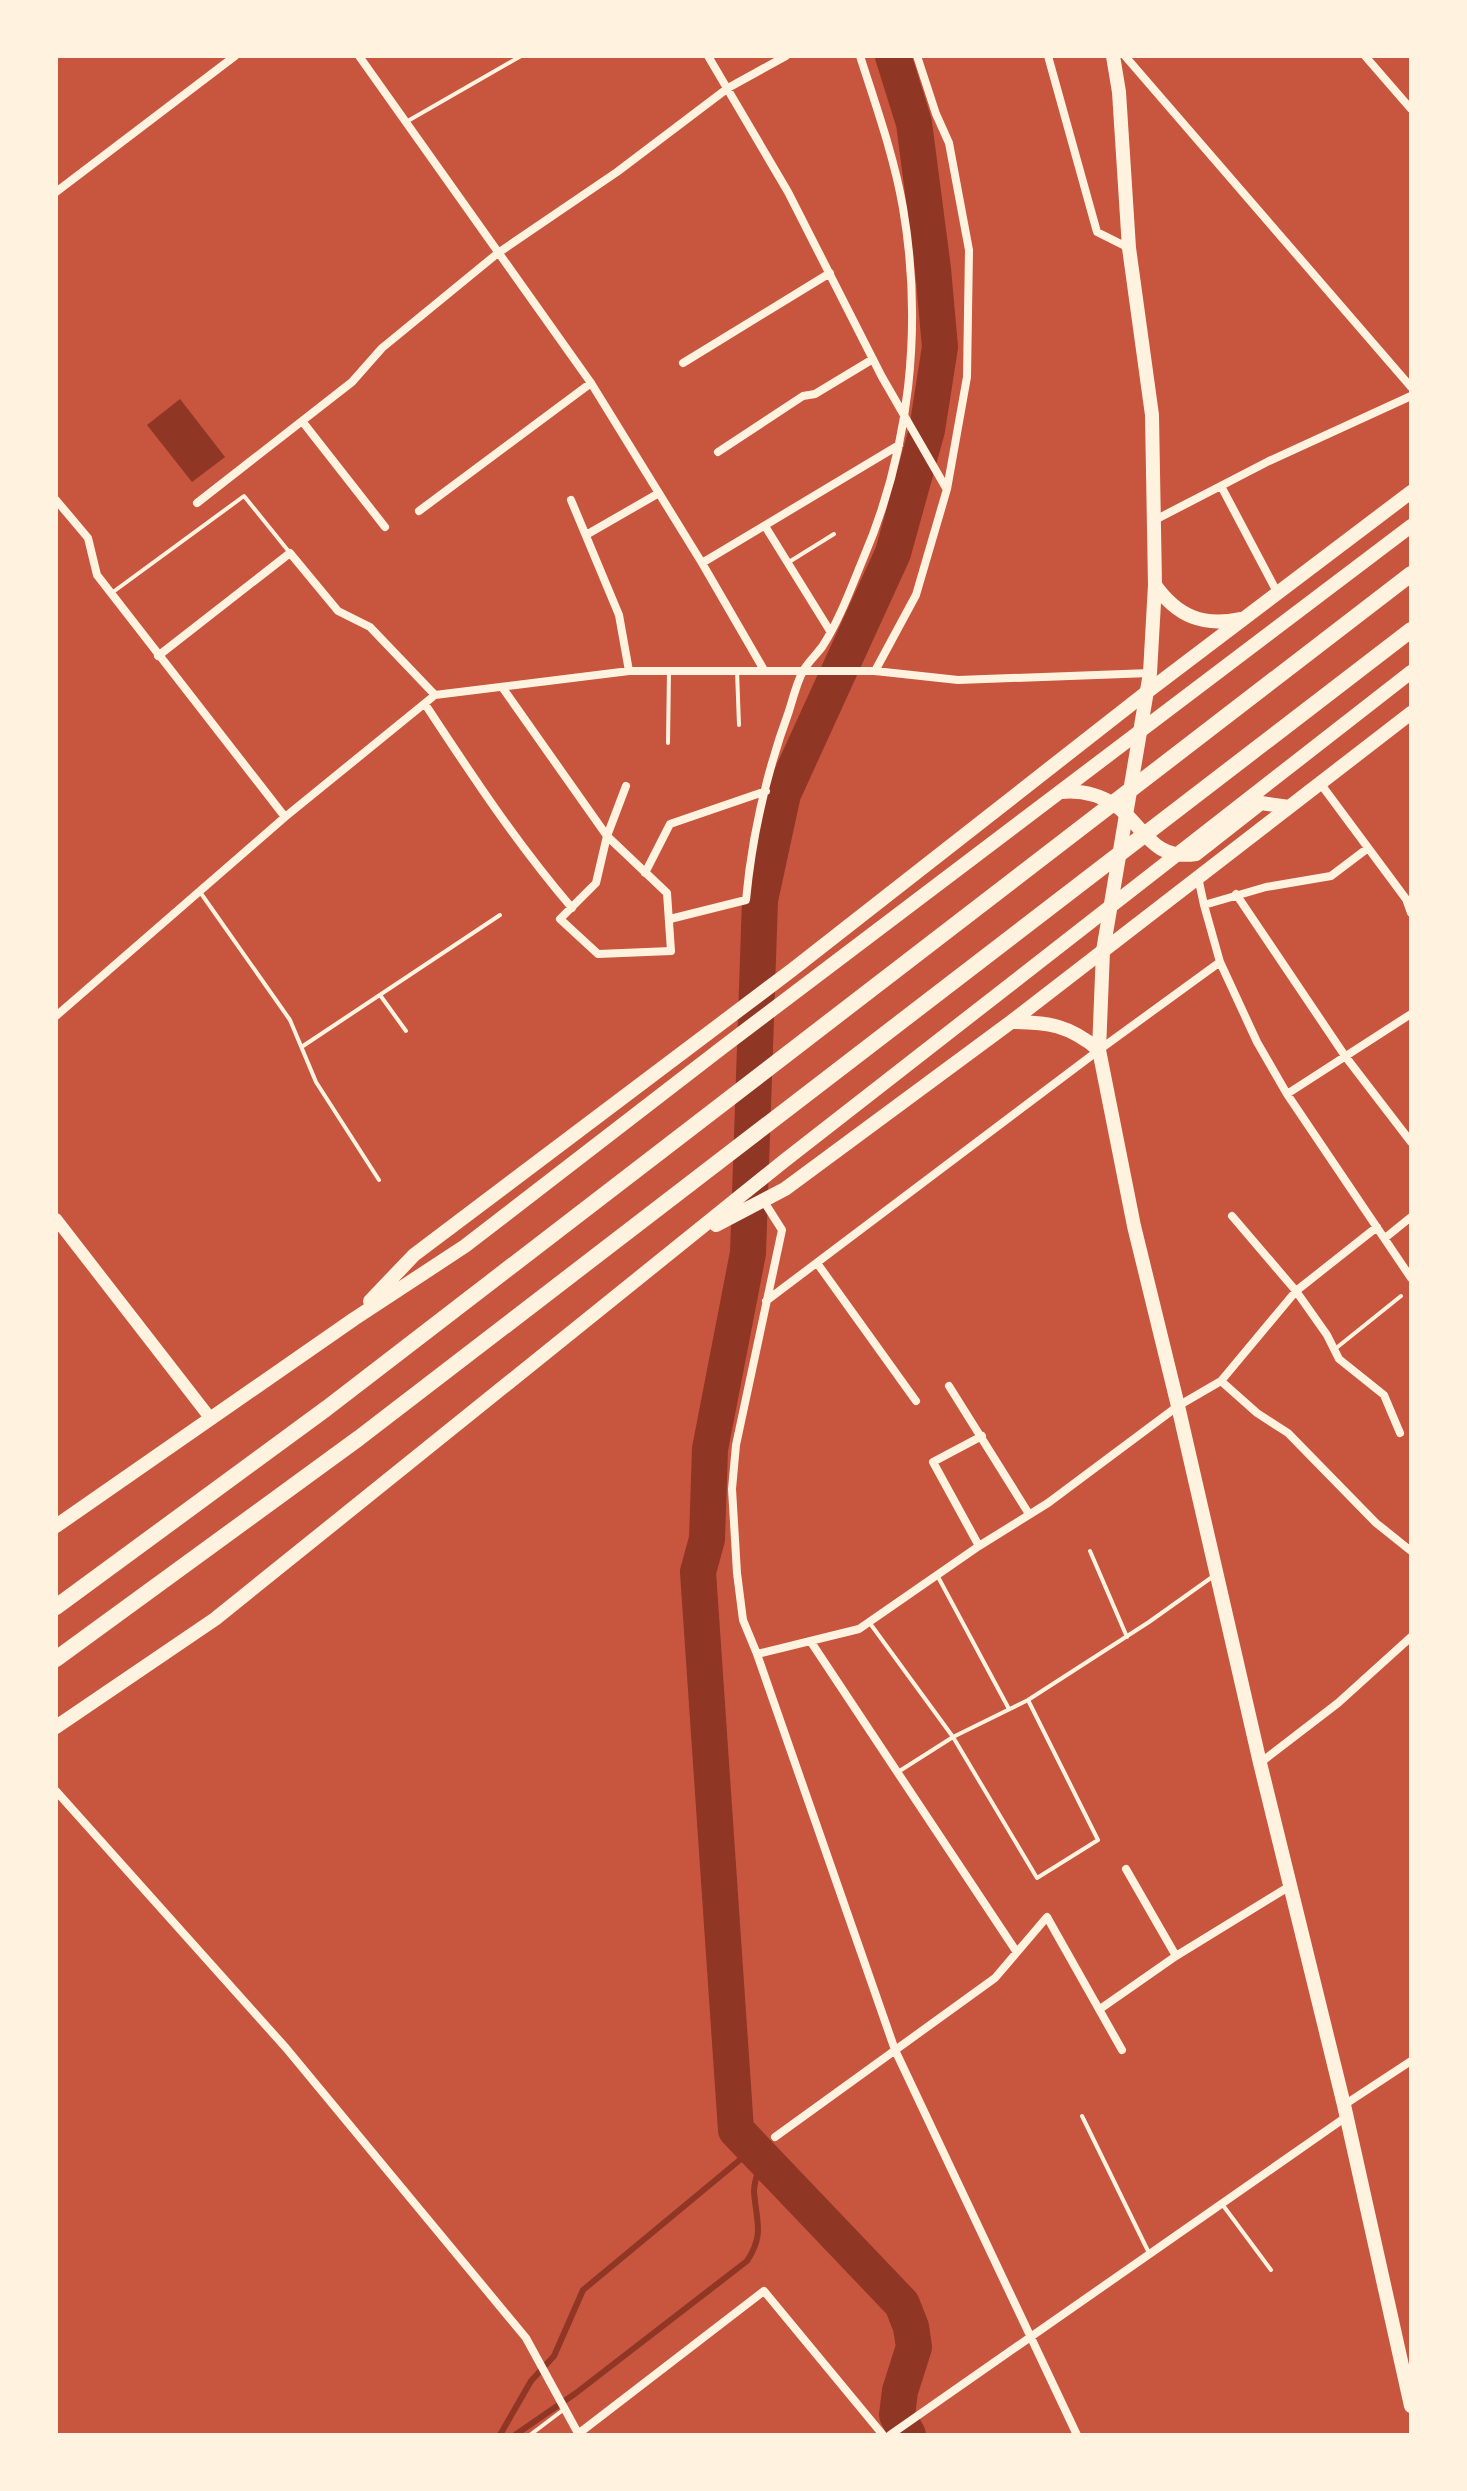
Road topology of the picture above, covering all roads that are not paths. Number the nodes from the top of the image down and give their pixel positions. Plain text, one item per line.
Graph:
1 (235, 56) edge
2 (359, 56) edge
3 (521, 56) edge
4 (708, 56) edge
5 (786, 56) edge
6 (860, 56) edge
7 (917, 56) edge
8 (1048, 56) edge
9 (1113, 56) edge
10 (1125, 56) edge
11 (1365, 56) edge
12 (728, 88) junction
13 (1411, 109) edge
14 (406, 122) junction
15 (56, 192) edge
16 (1129, 248) junction
17 (498, 253) junction
18 (830, 273) junction
19 (873, 359) junction
20 (683, 363) dead end
21 (591, 383) junction
22 (1411, 387) edge
23 (1411, 396) edge
24 (907, 420) junction
25 (302, 421) junction
26 (899, 445) junction
27 (718, 452) dead end
28 (1221, 486) junction
29 (947, 489) junction
30 (1411, 492) edge
31 (659, 493) junction
32 (56, 500) edge
33 (571, 500) dead end
34 (197, 503) dead end
35 (419, 511) dead end
36 (1153, 521) junction
37 (765, 526) junction
38 (1411, 526) edge
39 (385, 527) dead end
40 (834, 534) dead end
41 (586, 535) junction
42 (290, 553) junction
43 (702, 563) junction
44 (788, 563) junction
45 (1411, 574) edge
46 (1155, 585) junction
47 (1277, 592) junction
48 (111, 594) junction
49 (1244, 618) junction
50 (1411, 630) edge
51 (830, 631) junction
52 (158, 656) junction
53 (737, 670) junction
54 (764, 670) junction
55 (629, 671) junction
56 (669, 671) junction
57 (803, 671) junction
58 (875, 671) junction
59 (1411, 672) edge
60 (1150, 673) junction
61 (502, 687) junction
62 (1147, 692) junction
63 (435, 695) junction
64 (425, 704) junction
65 (1411, 713) edge
66 (739, 725) dead end
67 (668, 743) dead end
68 (1320, 783) junction
69 (626, 786) dead end
70 (766, 791) junction
71 (1289, 807) junction
72 (1126, 816) junction
73 (285, 817) junction
74 (986, 818) junction
75 (607, 836) junction
76 (1368, 848) junction
77 (645, 873) junction
78 (1198, 877) junction
79 (200, 892) junction
80 (1236, 894) junction
81 (1204, 905) junction
82 (572, 908) junction
83 (1411, 913) edge
84 (500, 915) dead end
85 (670, 919) junction
86 (1103, 951) junction
87 (1220, 962) junction
88 (380, 995) junction
89 (1411, 1014) edge
90 (56, 1016) edge
91 (1011, 1022) junction
92 (406, 1031) dead end
93 (303, 1046) junction
94 (1099, 1050) junction
95 (1345, 1056) junction
96 (1287, 1094) junction
97 (1411, 1142) edge
98 (379, 1180) dead end
99 (763, 1200) junction
100 (1232, 1216) dead end
101 (1411, 1217) edge
102 (56, 1219) edge
103 (1377, 1227) junction
104 (691, 1238) junction
105 (1385, 1238) junction
106 (817, 1263) junction
107 (1411, 1278) edge
108 (1296, 1291) junction
109 (1401, 1296) dead end
110 (766, 1301) junction
111 (354, 1319) junction
112 (1334, 1350) junction
113 (1221, 1381) junction
114 (949, 1386) dead end
115 (916, 1401) dead end
116 (1178, 1406) junction
117 (211, 1419) junction
118 (1400, 1433) dead end
119 (982, 1436) junction
120 (1029, 1514) junction
121 (56, 1526) edge
122 (979, 1546) junction
123 (1090, 1551) dead end
124 (1411, 1551) edge
125 (1217, 1574) junction
126 (937, 1575) junction
127 (56, 1607) edge
128 (869, 1622) junction
129 (1127, 1637) junction
130 (1411, 1637) edge
131 (811, 1642) junction
132 (757, 1654) junction
133 (56, 1659) edge
134 (1028, 1700) junction
135 (1009, 1709) junction
136 (56, 1727) edge
137 (953, 1737) junction
138 (1260, 1763) junction
139 (898, 1772) junction
140 (56, 1791) edge
141 (1126, 1869) dead end
142 (1290, 1886) junction
143 (1016, 1951) junction
144 (1176, 1956) junction
145 (1100, 2009) junction
146 (895, 2050) junction
147 (1122, 2050) dead end
148 (1411, 2061) edge
149 (1345, 2111) junction
150 (1082, 2116) dead end
151 (775, 2137) dead end
152 (1221, 2203) junction
153 (1149, 2253) junction
154 (1271, 2270) dead end
155 (1031, 2337) junction
156 (1411, 2406) edge
157 (565, 2408) junction
158 (578, 2434) edge
159 (530, 2435) edge
160 (883, 2435) edge
161 (890, 2435) edge
162 (1077, 2435) edge

1 - 15 street
2 - 14 street
3 - 14 lane
4 - 12 street
5 - 12 street
6 - 24 street
7 - 29 street
8 - 16 street
9 - 16 main road
10 - 22 street
11 - 13 street
12 - 17 street
12 - 18 street
14 - 17 street
16 - 36 main road
17 - 21 street
17 - 25 street
18 - 19 street
18 - 20 street
19 - 24 street
19 - 27 street
21 - 31 street
21 - 35 street
23 - 28 street
24 - 26 street
24 - 29 street
25 - 34 street
25 - 39 street
26 - 37 street
26 - 51 street
28 - 36 street
28 - 47 street
29 - 58 street
30 - 47 main road
31 - 41 street
31 - 43 street
32 - 48 street
33 - 41 street
36 - 46 main road
37 - 43 street
37 - 44 street
38 - 111 main road
40 - 44 lane
41 - 55 street
42 - 48 lane
42 - 52 street
42 - 63 street
43 - 54 street
44 - 51 street
45 - 127 highway
46 - 49 main road
46 - 60 main road
47 - 49 main road
48 - 52 street
49 - 62 main road
50 - 133 highway
51 - 57 street
52 - 73 street
53 - 54 street
53 - 56 street
53 - 66 lane
54 - 57 street
55 - 56 street
55 - 61 street
56 - 67 lane
57 - 58 street
57 - 70 street
58 - 60 street
59 - 104 main road
60 - 62 main road
61 - 63 street
61 - 75 street
62 - 72 main road
62 - 74 main road
63 - 64 street
64 - 73 street
64 - 82 street
65 - 68 main road
68 - 71 main road
68 - 76 street
69 - 75 street
70 - 77 street
70 - 85 street
71 - 72 main road
71 - 78 main road
72 - 74 main road
72 - 86 main road
73 - 79 street
74 - 111 main road
75 - 77 street
75 - 82 street
76 - 80 street
76 - 83 street
77 - 85 street
78 - 81 street
78 - 86 main road
79 - 90 street
79 - 93 lane
80 - 81 street
80 - 95 street
81 - 87 street
82 - 85 street
84 - 88 lane
86 - 91 main road
86 - 94 main road
87 - 94 street
87 - 96 street
88 - 92 lane
88 - 93 lane
89 - 95 street
91 - 94 main road
91 - 99 main road
93 - 98 lane
94 - 106 street
94 - 116 main road
95 - 96 street
95 - 97 street
96 - 103 street
99 - 104 main road
99 - 110 street
100 - 108 street
101 - 105 street
102 - 117 main road
103 - 105 street
103 - 108 street
104 - 136 main road
105 - 107 street
106 - 110 street
106 - 115 street
108 - 112 street
108 - 113 street
109 - 112 lane
110 - 132 street
111 - 117 main road
112 - 118 street
113 - 116 street
113 - 124 street
114 - 119 street
116 - 120 street
116 - 125 main road
117 - 121 main road
119 - 120 street
119 - 122 street
120 - 122 street
122 - 126 street
123 - 129 lane
125 - 129 lane
125 - 138 main road
126 - 128 street
126 - 135 lane
128 - 131 street
128 - 137 lane
129 - 134 lane
130 - 138 street
131 - 132 street
131 - 139 street
132 - 146 street
134 - 135 lane
134 - 137 lane
135 - 137 lane
137 - 139 lane
138 - 142 main road
139 - 143 street
140 - 157 street
141 - 144 street
142 - 144 street
142 - 149 main road
143 - 145 street
143 - 146 street
144 - 145 street
145 - 147 street
146 - 151 street
146 - 155 street
148 - 149 street
149 - 152 street
149 - 156 main road
150 - 153 lane
152 - 153 street
152 - 154 lane
153 - 155 street
155 - 161 street
155 - 162 street
157 - 158 street
157 - 159 lane
158 - 160 street

